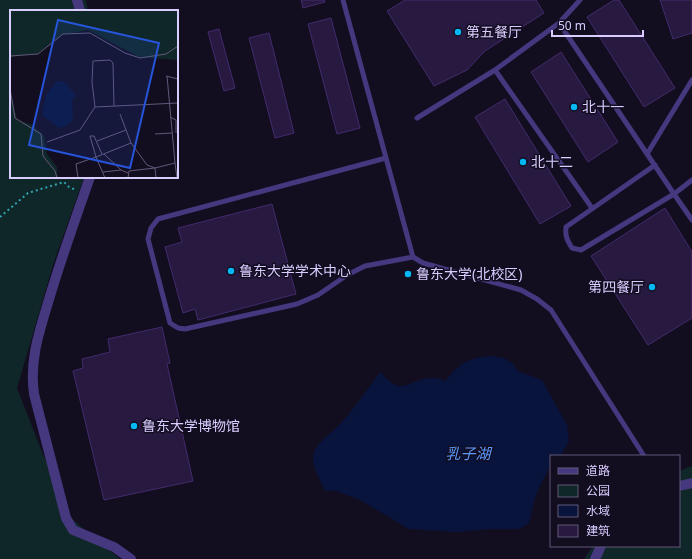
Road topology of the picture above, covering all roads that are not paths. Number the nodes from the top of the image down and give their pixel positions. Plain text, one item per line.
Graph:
1 (77, 0) edge
2 (343, 0) edge
3 (580, 0) edge
4 (80, 10) edge
5 (559, 23) junction
6 (495, 70) junction
7 (692, 80) edge
8 (417, 118) dead end
9 (647, 154) junction
10 (386, 158) junction
11 (655, 165) junction
12 (90, 178) edge
13 (692, 180) edge
14 (674, 194) junction
15 (592, 208) junction
16 (692, 220) edge
17 (413, 257) junction
18 (643, 455) edge
19 (692, 483) edge
20 (680, 486) edge
21 (602, 547) edge
22 (131, 559) edge
23 (596, 559) edge

1 - 4 street
2 - 10 lane
3 - 5 lane
5 - 6 lane
5 - 9 lane
6 - 8 lane
6 - 15 lane
7 - 9 lane
9 - 11 lane
10 - 17 lane
10 - 17 lane
11 - 14 lane
11 - 15 lane
12 - 22 street
13 - 14 lane
14 - 15 lane
14 - 16 lane
17 - 18 lane
19 - 20 street
21 - 23 street

